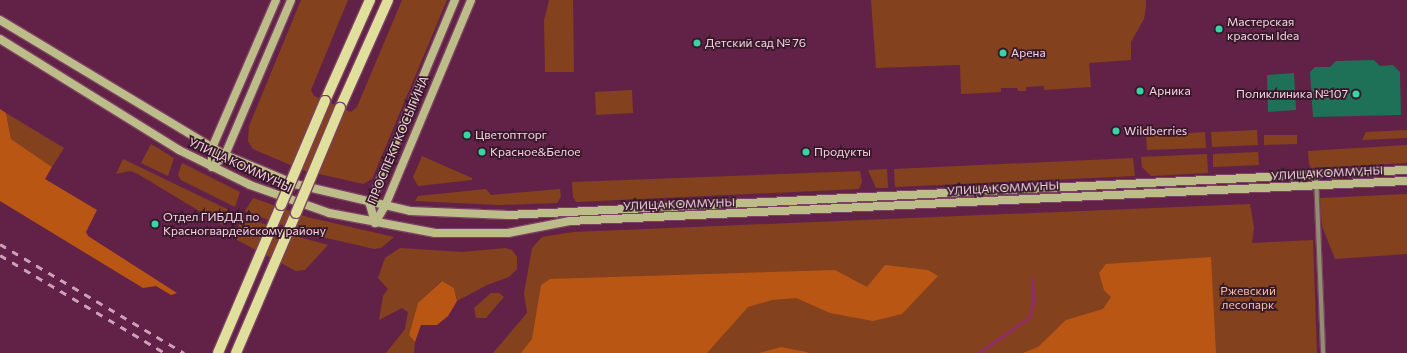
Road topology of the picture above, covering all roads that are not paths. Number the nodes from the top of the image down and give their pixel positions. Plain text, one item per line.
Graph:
1 (276, 0) edge
2 (291, 0) edge
3 (370, 0) edge
4 (388, 0) edge
5 (455, 0) edge
6 (471, 0) edge
7 (0, 20) edge
8 (0, 39) edge
9 (212, 148) junction
10 (226, 155) junction
11 (212, 168) junction
12 (1407, 170) edge
13 (1316, 175) junction
14 (1407, 181) edge
15 (1316, 186) junction
16 (370, 204) junction
17 (385, 206) junction
18 (375, 223) junction
19 (218, 353) edge
20 (236, 353) edge
21 (1323, 353) edge

1 - 9 main road
2 - 10 main road
3 - 19 main road, bridge
4 - 20 main road, bridge
5 - 16 main road, ПРОСПЕКТ КОСЫГИНА
6 - 17 main road, ПРОСПЕКТ КОСЫГИНА
7 - 9 main road, УЛИЦА КОММУНЫ
8 - 11 main road, УЛИЦА КОММУНЫ
9 - 10 main road, УЛИЦА КОММУНЫ
9 - 11 main road
10 - 11 main road
10 - 16 main road, УЛИЦА КОММУНЫ
11 - 18 main road, УЛИЦА КОММУНЫ
12 - 13 main road, УЛИЦА КОММУНЫ
13 - 15 street
13 - 17 main road, УЛИЦА КОММУНЫ
14 - 15 main road, УЛИЦА КОММУНЫ
15 - 18 main road, УЛИЦА КОММУНЫ
15 - 21 street
16 - 17 main road, УЛИЦА КОММУНЫ
16 - 18 main road, ПРОСПЕКТ КОСЫГИНА
17 - 18 main road, ПРОСПЕКТ КОСЫГИНА

